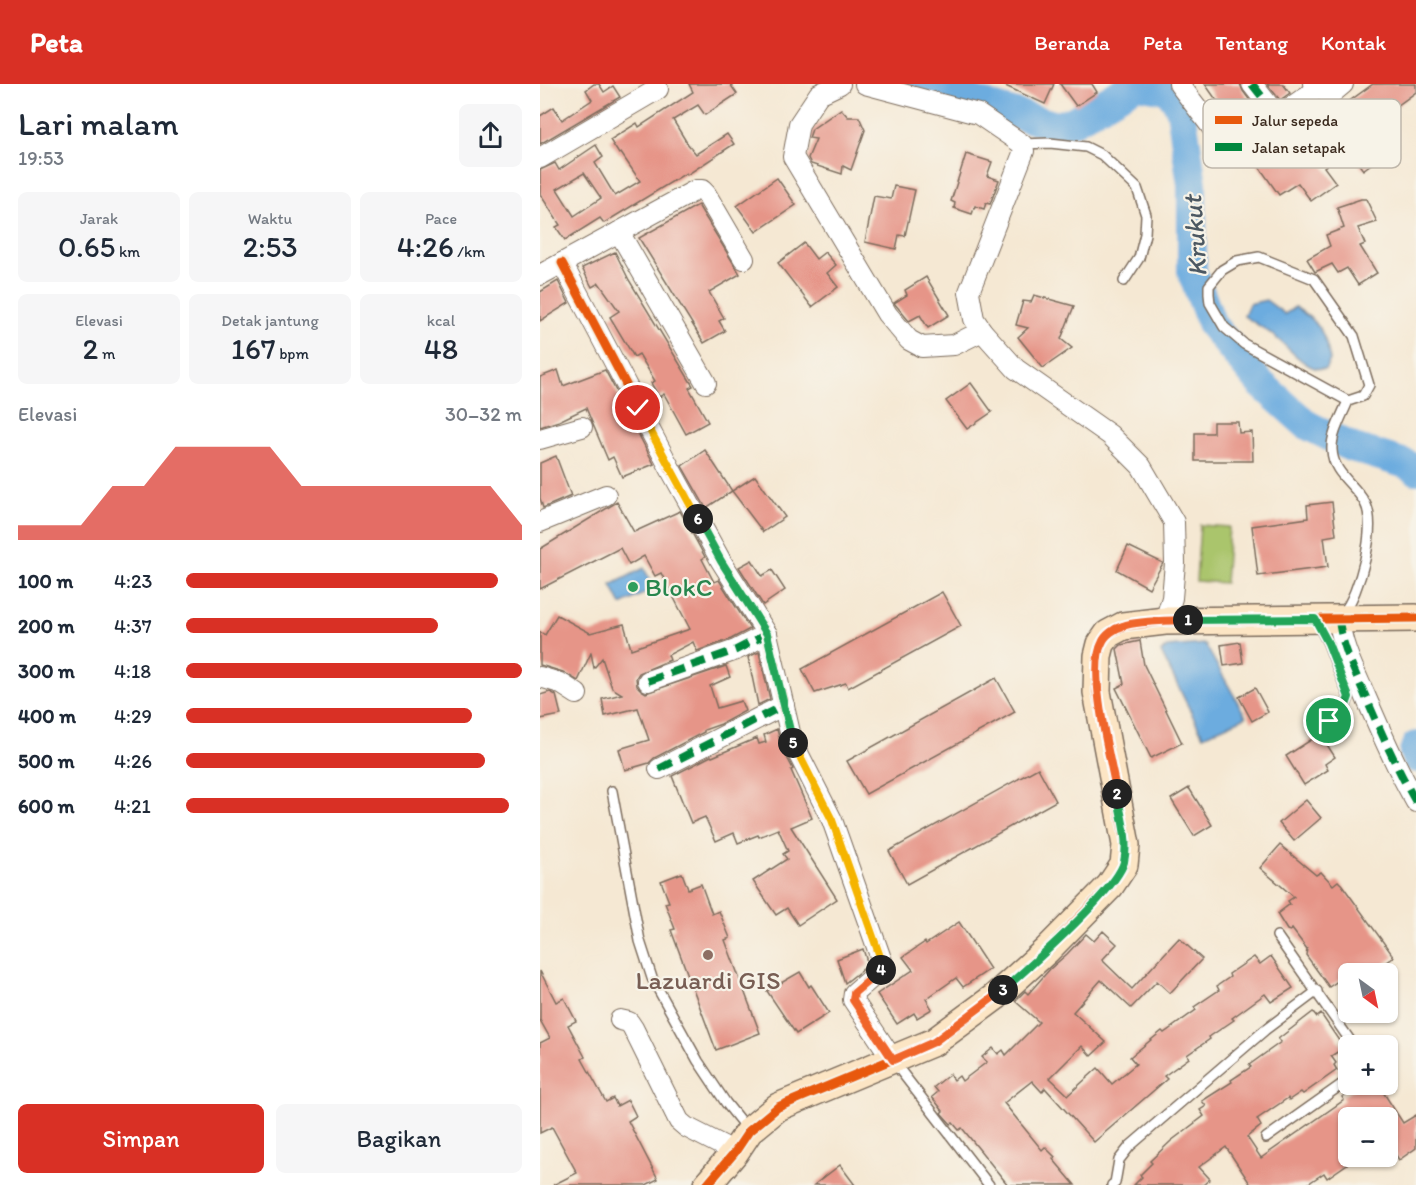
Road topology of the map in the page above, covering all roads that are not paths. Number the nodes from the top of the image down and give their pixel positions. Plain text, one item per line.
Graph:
1 (840, 84) edge
2 (865, 84) edge
3 (1179, 84) edge
4 (1252, 84) edge
5 (1343, 84) edge
6 (1315, 87) edge
7 (658, 89) dead end
8 (1264, 99) edge
9 (1299, 99) edge
10 (1203, 116) edge
11 (1022, 144) junction
12 (540, 158) edge
13 (619, 232) junction
14 (744, 259) dead end
15 (562, 263) junction
16 (540, 275) edge
17 (1124, 281) dead end
18 (982, 331) junction
19 (706, 383) dead end
20 (1348, 401) junction
21 (582, 427) dead end
22 (540, 439) edge
23 (606, 495) dead end
24 (540, 522) edge
25 (1416, 618) edge
26 (1327, 619) junction
27 (1165, 621) junction
28 (767, 634) junction
29 (540, 676) edge
30 (648, 681) dead end
31 (577, 694) dead end
32 (784, 705) junction
33 (1329, 721) dead end
34 (659, 769) dead end
35 (612, 791) dead end
36 (1416, 802) edge
37 (1277, 936) dead end
38 (1317, 990) junction
39 (620, 1020) dead end
40 (1347, 1035) edge
41 (893, 1060) junction
42 (1338, 1087) edge
43 (1266, 1138) dead end
44 (742, 1141) junction
45 (707, 1185) edge
46 (988, 1185) edge
47 (1112, 1185) edge

1 - 18 street
2 - 11 street
3 - 10 street
4 - 8 street
5 - 6 street
6 - 9 street
7 - 12 street
11 - 17 lane
11 - 18 street
13 - 14 street
13 - 15 street
13 - 19 street
15 - 16 street
15 - 28 street
18 - 27 street
20 - 20 lane
20 - 26 lane
21 - 22 street
23 - 24 street
25 - 26 street
26 - 27 street
26 - 33 lane
26 - 36 street
27 - 41 street
28 - 30 street
28 - 32 street
29 - 31 street
32 - 34 street
32 - 41 street
35 - 44 lane
37 - 38 lane
38 - 40 lane
38 - 47 lane
39 - 44 street
41 - 44 street
41 - 46 lane
42 - 43 lane
44 - 45 street

